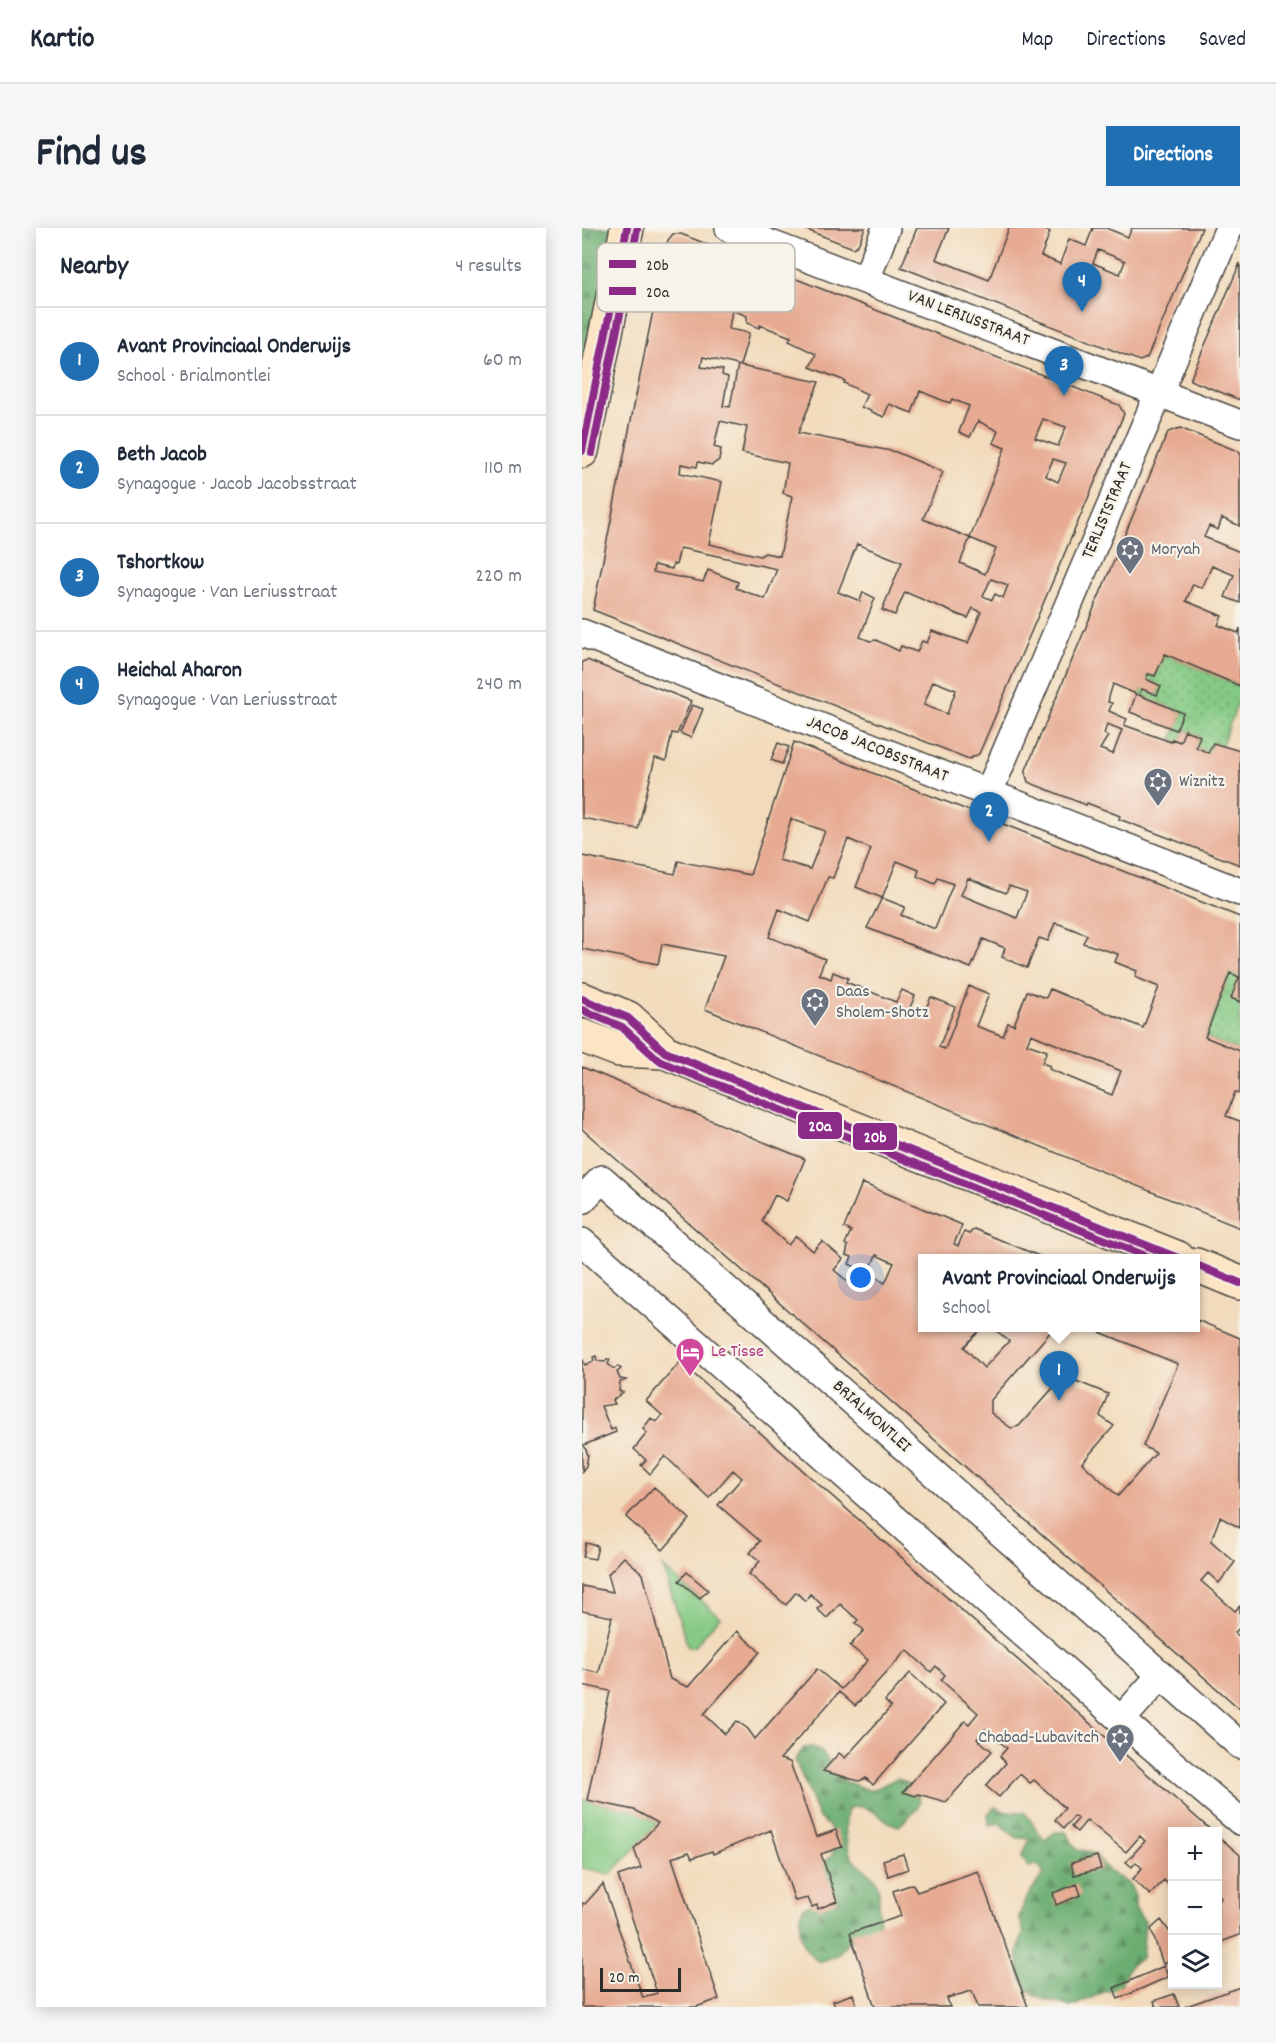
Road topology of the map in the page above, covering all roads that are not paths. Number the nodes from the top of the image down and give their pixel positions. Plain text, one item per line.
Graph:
1 (627, 228) edge
2 (729, 228) edge
3 (886, 228) edge
4 (1229, 228) edge
5 (624, 243) edge
6 (769, 243) edge
7 (795, 253) edge
8 (866, 280) junction
9 (610, 312) edge
10 (1159, 392) junction
11 (1240, 424) edge
12 (582, 451) edge
13 (582, 633) edge
14 (988, 794) junction
15 (1240, 892) edge
16 (582, 999) edge
17 (582, 1036) edge
18 (665, 1052) junction
19 (582, 1200) edge
20 (582, 1242) edge
21 (1168, 1254) edge
22 (1200, 1268) edge
23 (1240, 1283) edge
24 (1161, 1675) junction
25 (1121, 1720) junction
26 (1240, 1744) edge
27 (1240, 1821) edge

1 - 5 main road
2 - 6 street, VAN LERIUSSTRAAT
3 - 8 street
4 - 10 street, TERLISTSTRAAT
7 - 8 street, VAN LERIUSSTRAAT
8 - 10 street, VAN LERIUSSTRAAT
9 - 12 main road
10 - 11 street, VAN LERIUSSTRAAT
10 - 14 street, TERLISTSTRAAT
13 - 14 street, JACOB JACOBSSTRAAT
14 - 15 street, JACOB JACOBSSTRAAT
16 - 18 main road
17 - 18 main road
18 - 21 main road
19 - 24 street, BRIALMONTLEI
20 - 25 street
22 - 23 main road
24 - 25 street
24 - 26 street, BRIALMONTLEI
25 - 27 street

